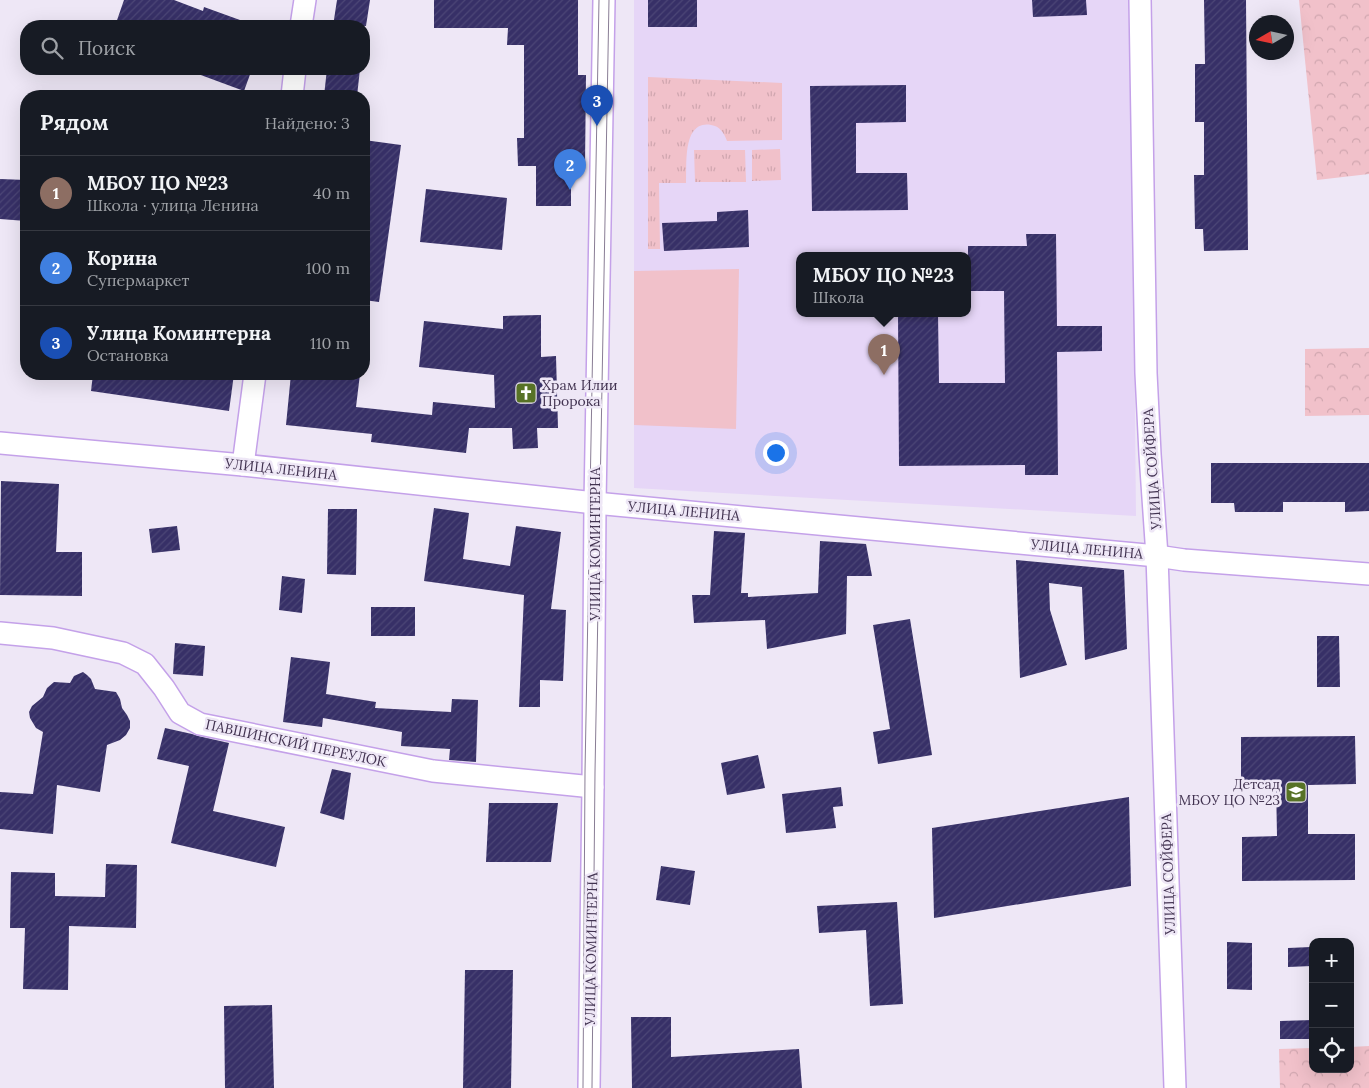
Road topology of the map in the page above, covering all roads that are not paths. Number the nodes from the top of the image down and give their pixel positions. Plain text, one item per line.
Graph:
1 (305, 0) edge
2 (604, 0) edge
3 (1140, 0) edge
4 (302, 20) edge
5 (295, 75) edge
6 (293, 90) edge
7 (254, 380) edge
8 (0, 443) edge
9 (243, 465) junction
10 (595, 503) junction
11 (1157, 556) junction
12 (1369, 574) edge
13 (0, 634) edge
14 (593, 787) junction
15 (590, 1088) edge
16 (1175, 1088) edge

1 - 4 street
2 - 10 street, УЛИЦА КОМИНТЕРНА
3 - 11 street, УЛИЦА СОЙФЕРА
5 - 6 street
7 - 9 street
8 - 9 street, УЛИЦА ЛЕНИНА
9 - 10 street, УЛИЦА ЛЕНИНА
10 - 11 street, УЛИЦА ЛЕНИНА
10 - 14 street, УЛИЦА КОМИНТЕРНА
11 - 12 street, УЛИЦА ЛЕНИНА
11 - 16 street, УЛИЦА СОЙФЕРА
13 - 14 street, ПАВШИНСКИЙ ПЕРЕУЛОК
14 - 15 street, УЛИЦА КОМИНТЕРНА

